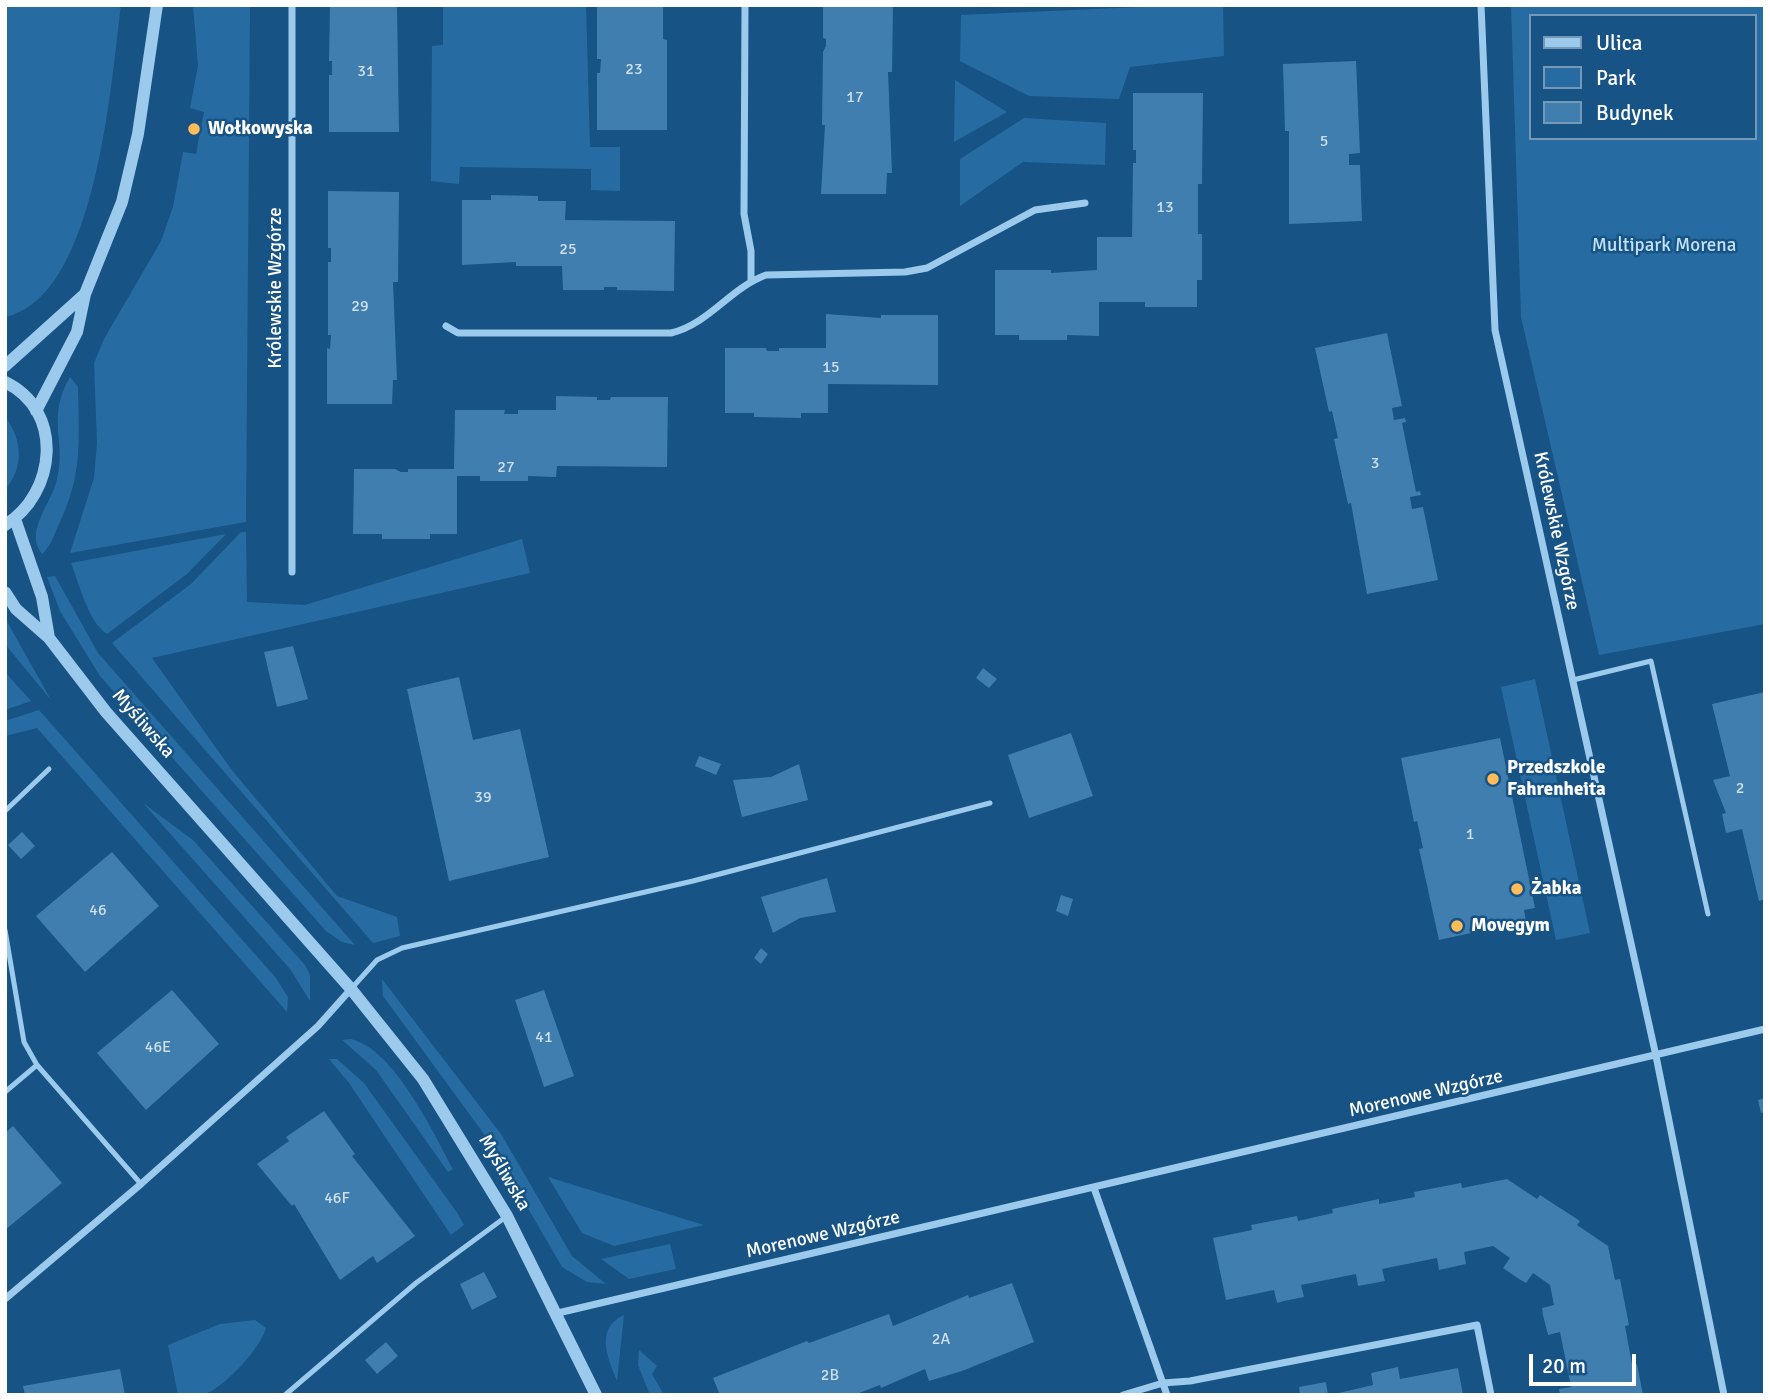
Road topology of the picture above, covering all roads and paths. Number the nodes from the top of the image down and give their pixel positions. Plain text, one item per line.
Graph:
1 (157, 5) edge
2 (292, 5) edge
3 (745, 5) edge
4 (1481, 5) edge
5 (1085, 203) dead end
6 (751, 281) junction
7 (85, 294) junction
8 (446, 326) dead end
9 (5, 366) edge
10 (5, 382) edge
11 (36, 411) junction
12 (10, 522) edge
13 (292, 572) dead end
14 (5, 592) edge
15 (49, 638) junction
16 (1573, 680) junction
17 (50, 769) dead end
18 (990, 803) dead end
19 (5, 811) edge
20 (1708, 914) dead end
21 (5, 930) edge
22 (351, 989) junction
23 (1765, 1029) edge
24 (1656, 1056) junction
25 (37, 1065) junction
26 (5, 1092) edge
27 (141, 1184) junction
28 (1094, 1188) junction
29 (507, 1216) junction
30 (5, 1300) edge
31 (558, 1313) junction
32 (1163, 1383) junction
33 (285, 1395) edge
34 (596, 1395) edge
35 (1123, 1395) edge
36 (1167, 1395) edge
37 (1491, 1395) edge
38 (1724, 1395) edge

1 - 7 street
2 - 13 street, Królewskie Wzgórze
3 - 6 street
4 - 16 street, Królewskie Wzgórze
5 - 6 street
6 - 8 street
7 - 9 street
7 - 11 street
10 - 11 street
11 - 12 street
12 - 15 street, Myśliwska
14 - 15 street, Myśliwska
15 - 22 street, Myśliwska
16 - 20 lane
16 - 24 street, Królewskie Wzgórze
17 - 19 lane
18 - 22 lane
21 - 25 lane
22 - 27 street
22 - 29 street, Myśliwska
23 - 24 street, Morenowe Wzgórze
24 - 28 street, Morenowe Wzgórze
24 - 38 street, Królewskie Wzgórze
25 - 26 lane
25 - 27 lane
27 - 30 street
28 - 31 street, Morenowe Wzgórze
28 - 32 street
29 - 31 street, Myśliwska
29 - 33 lane
31 - 34 street, Myśliwska
32 - 35 street
32 - 36 street
32 - 37 street

